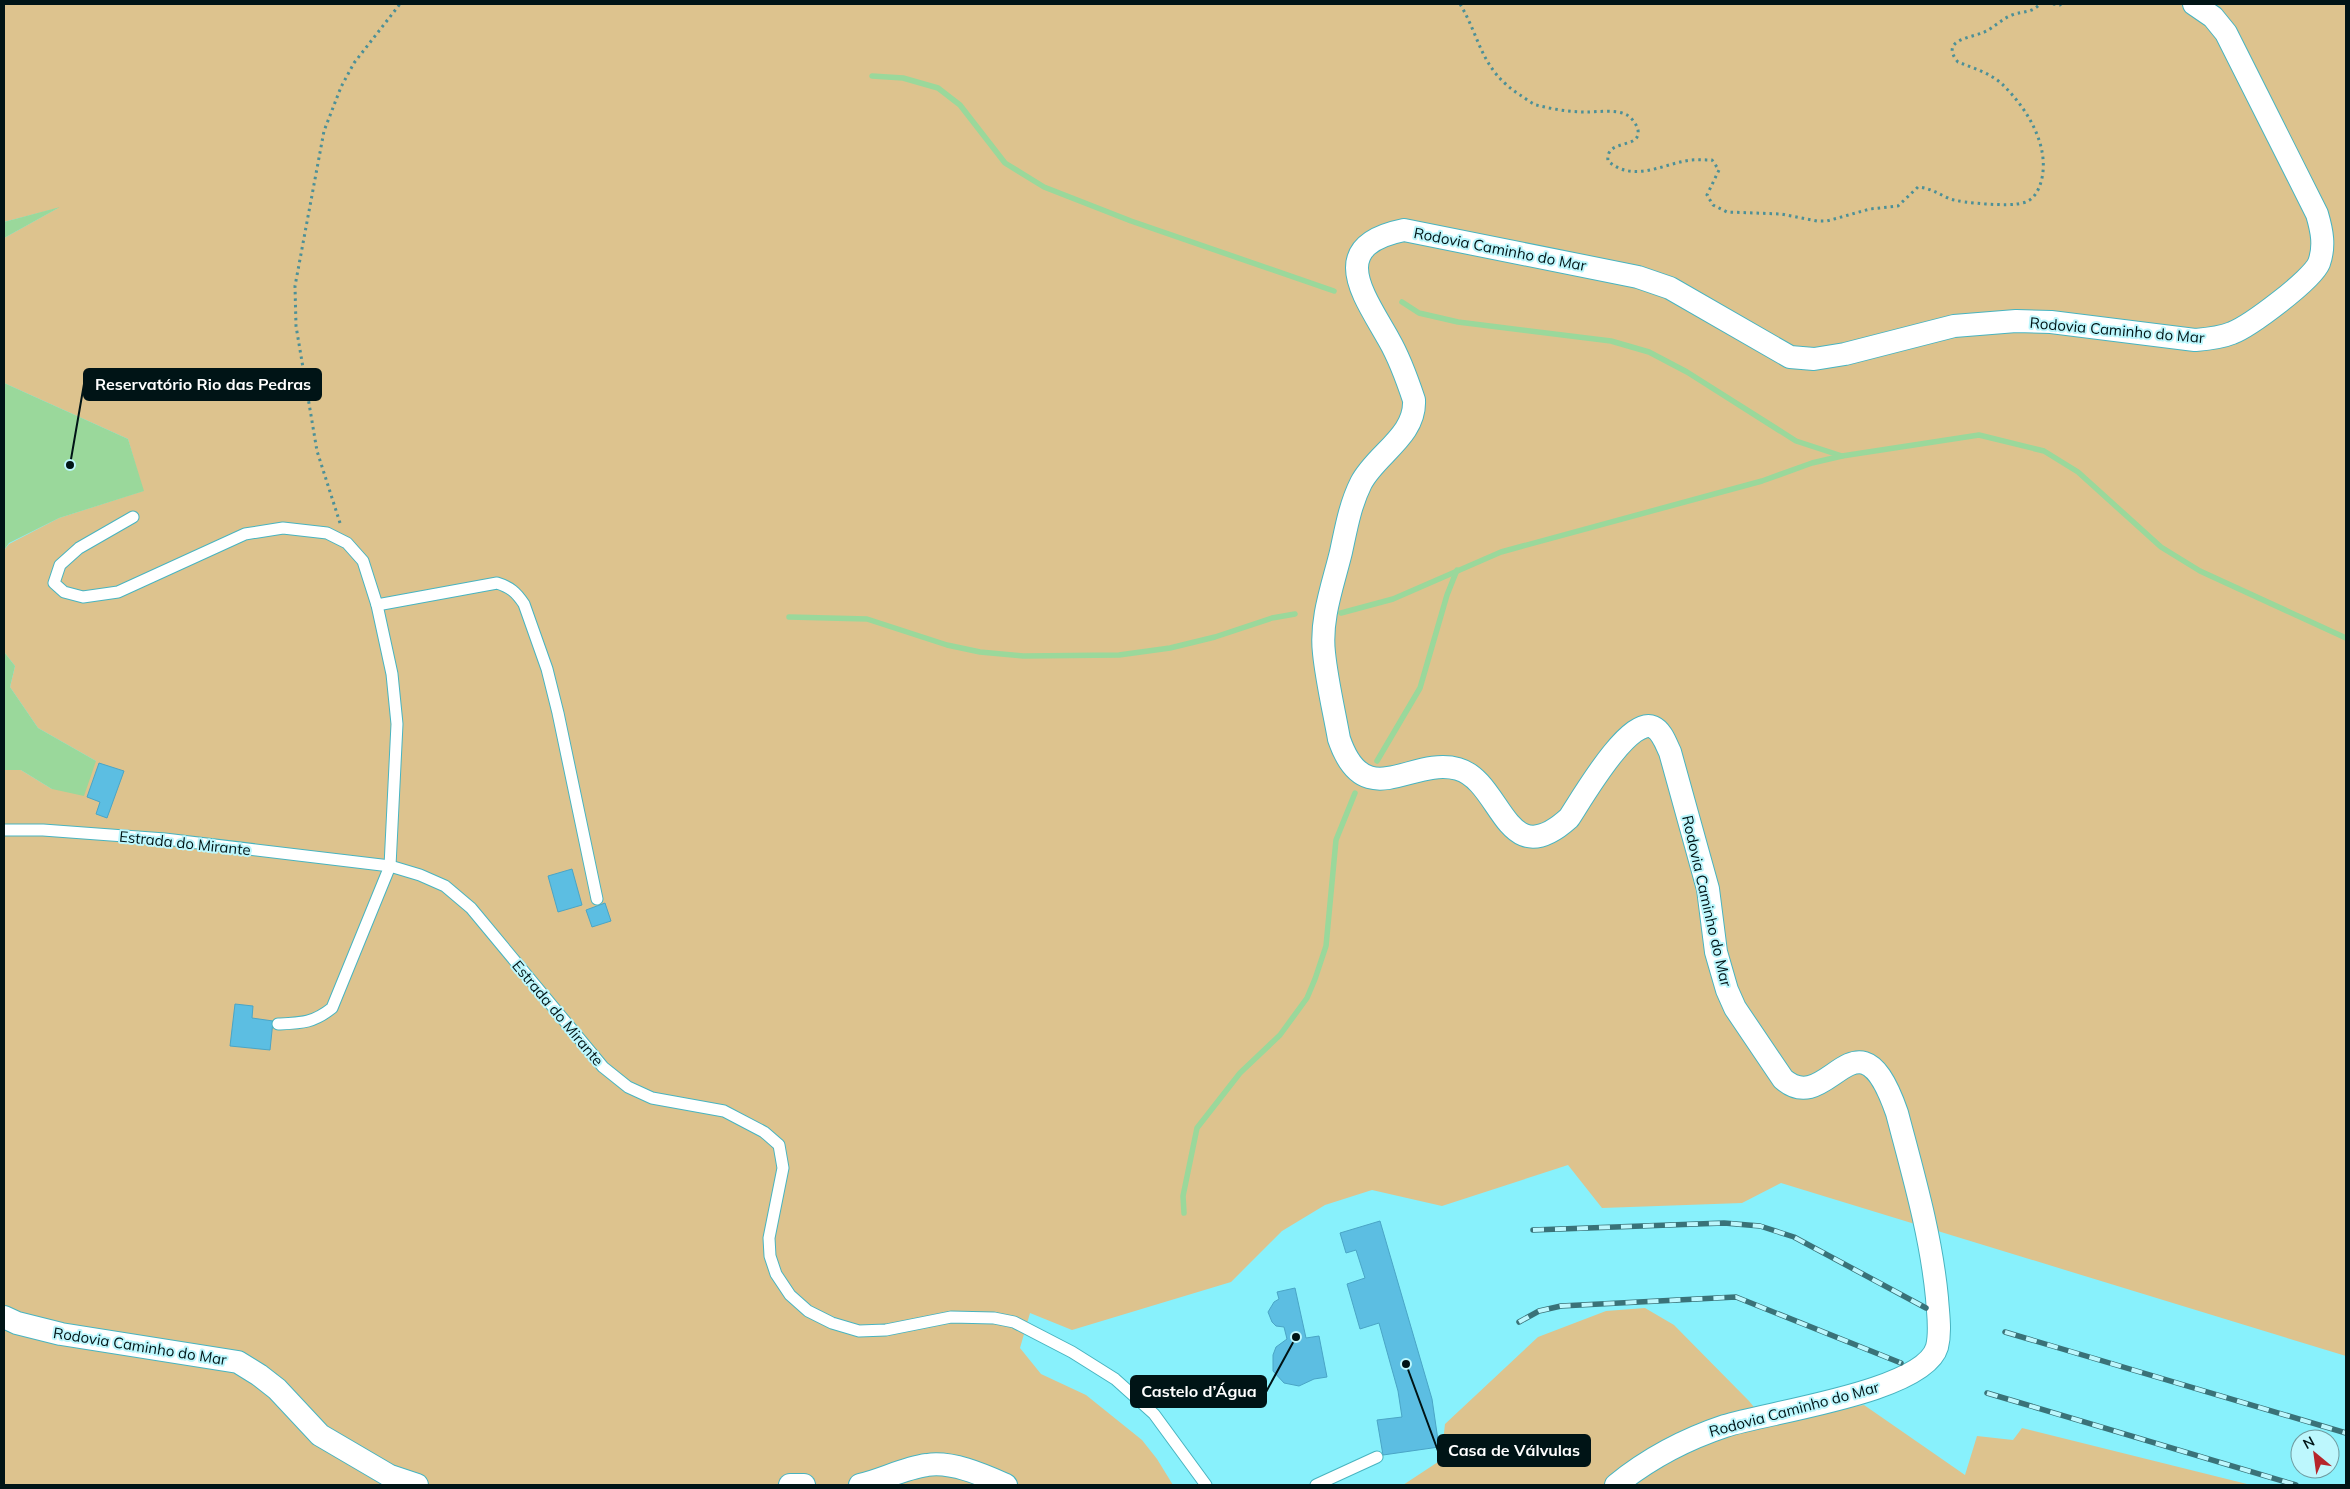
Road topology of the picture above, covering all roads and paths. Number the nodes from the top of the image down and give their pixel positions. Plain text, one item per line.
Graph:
1 (400, 4) edge
2 (1460, 4) edge
3 (2040, 4) edge
4 (2053, 4) edge
5 (2194, 4) edge
6 (2061, 5) edge
7 (133, 518) dead end
8 (347, 543) junction
9 (377, 605) junction
10 (4, 830) edge
11 (390, 866) junction
12 (597, 899) dead end
13 (278, 1024) dead end
14 (4, 1317) edge
15 (1376, 1457) dead end
16 (417, 1485) edge
17 (790, 1485) edge
18 (804, 1485) edge
19 (860, 1485) edge
20 (1006, 1485) edge
21 (1206, 1485) edge
22 (1316, 1485) edge
23 (1616, 1485) edge

1 - 8 path
2 - 3 path
4 - 6 path
5 - 23 street, Rodovia Caminho do Mar
7 - 8 lane
8 - 9 lane
9 - 11 lane
9 - 12 lane
10 - 11 lane, Estrada do Mirante
11 - 13 lane
11 - 21 lane, Estrada do Mirante
14 - 16 street, Rodovia Caminho do Mar
15 - 22 lane
17 - 18 street
19 - 20 street

